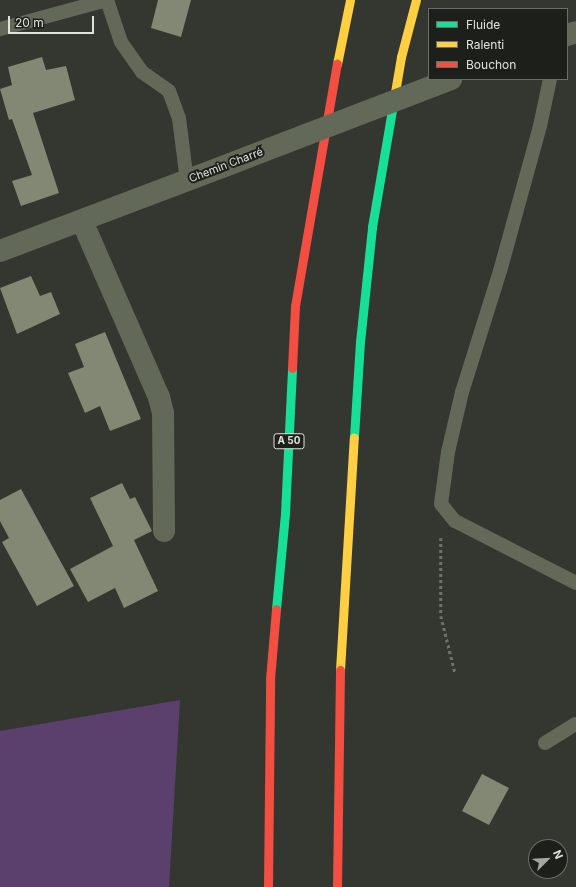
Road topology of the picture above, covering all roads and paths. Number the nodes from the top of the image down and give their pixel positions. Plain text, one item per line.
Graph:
1 (107, 0) edge
2 (350, 0) edge
3 (416, 0) edge
4 (0, 29) edge
5 (448, 80) edge
6 (550, 80) edge
7 (187, 181) junction
8 (82, 221) junction
9 (0, 251) edge
10 (448, 514) junction
11 (164, 531) dead end
12 (576, 583) edge
13 (454, 672) dead end
14 (576, 724) edge
15 (545, 743) dead end
16 (268, 887) edge
17 (337, 887) edge

1 - 4 lane
1 - 7 lane
2 - 16 highway, A 50
3 - 17 highway
5 - 7 street, Chemin Charré, bridge
6 - 10 lane
7 - 8 street, Chemin Charré
8 - 9 street, Chemin Charré
8 - 11 street
10 - 12 lane
10 - 13 path
14 - 15 lane

